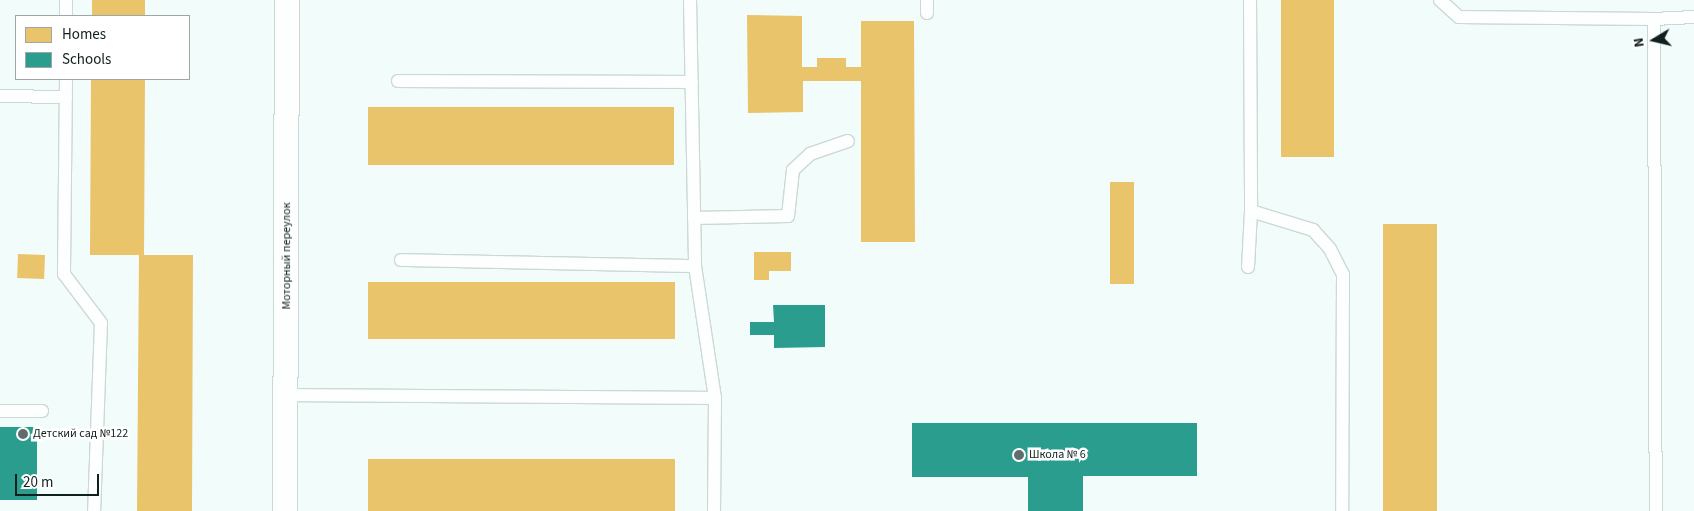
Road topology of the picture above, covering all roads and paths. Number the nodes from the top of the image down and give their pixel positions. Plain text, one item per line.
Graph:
1 (66, 0) edge
2 (287, 0) edge
3 (690, 0) edge
4 (928, 0) edge
5 (1250, 0) edge
6 (1440, 0) edge
7 (927, 13) dead end
8 (66, 15) edge
9 (1694, 17) edge
10 (1654, 19) junction
11 (66, 80) edge
12 (398, 81) dead end
13 (692, 82) junction
14 (0, 96) edge
15 (66, 97) junction
16 (848, 141) dead end
17 (1251, 210) junction
18 (694, 218) junction
19 (401, 260) dead end
20 (695, 266) junction
21 (1248, 267) dead end
22 (286, 396) junction
23 (715, 398) junction
24 (0, 411) edge
25 (42, 411) dead end
26 (94, 511) edge
27 (285, 511) edge
28 (714, 511) edge
29 (1342, 511) edge
30 (1656, 511) edge

1 - 8 lane
2 - 22 street, Моторный переулок
3 - 13 lane
4 - 7 lane
5 - 17 lane
6 - 10 lane
9 - 10 lane
10 - 30 lane
11 - 15 lane
12 - 13 lane
13 - 18 lane
14 - 15 lane
15 - 26 lane
16 - 18 lane
17 - 21 lane
17 - 29 lane
18 - 20 lane
19 - 20 lane
20 - 23 lane
22 - 23 lane
22 - 27 street, Моторный переулок
23 - 28 lane
24 - 25 lane

